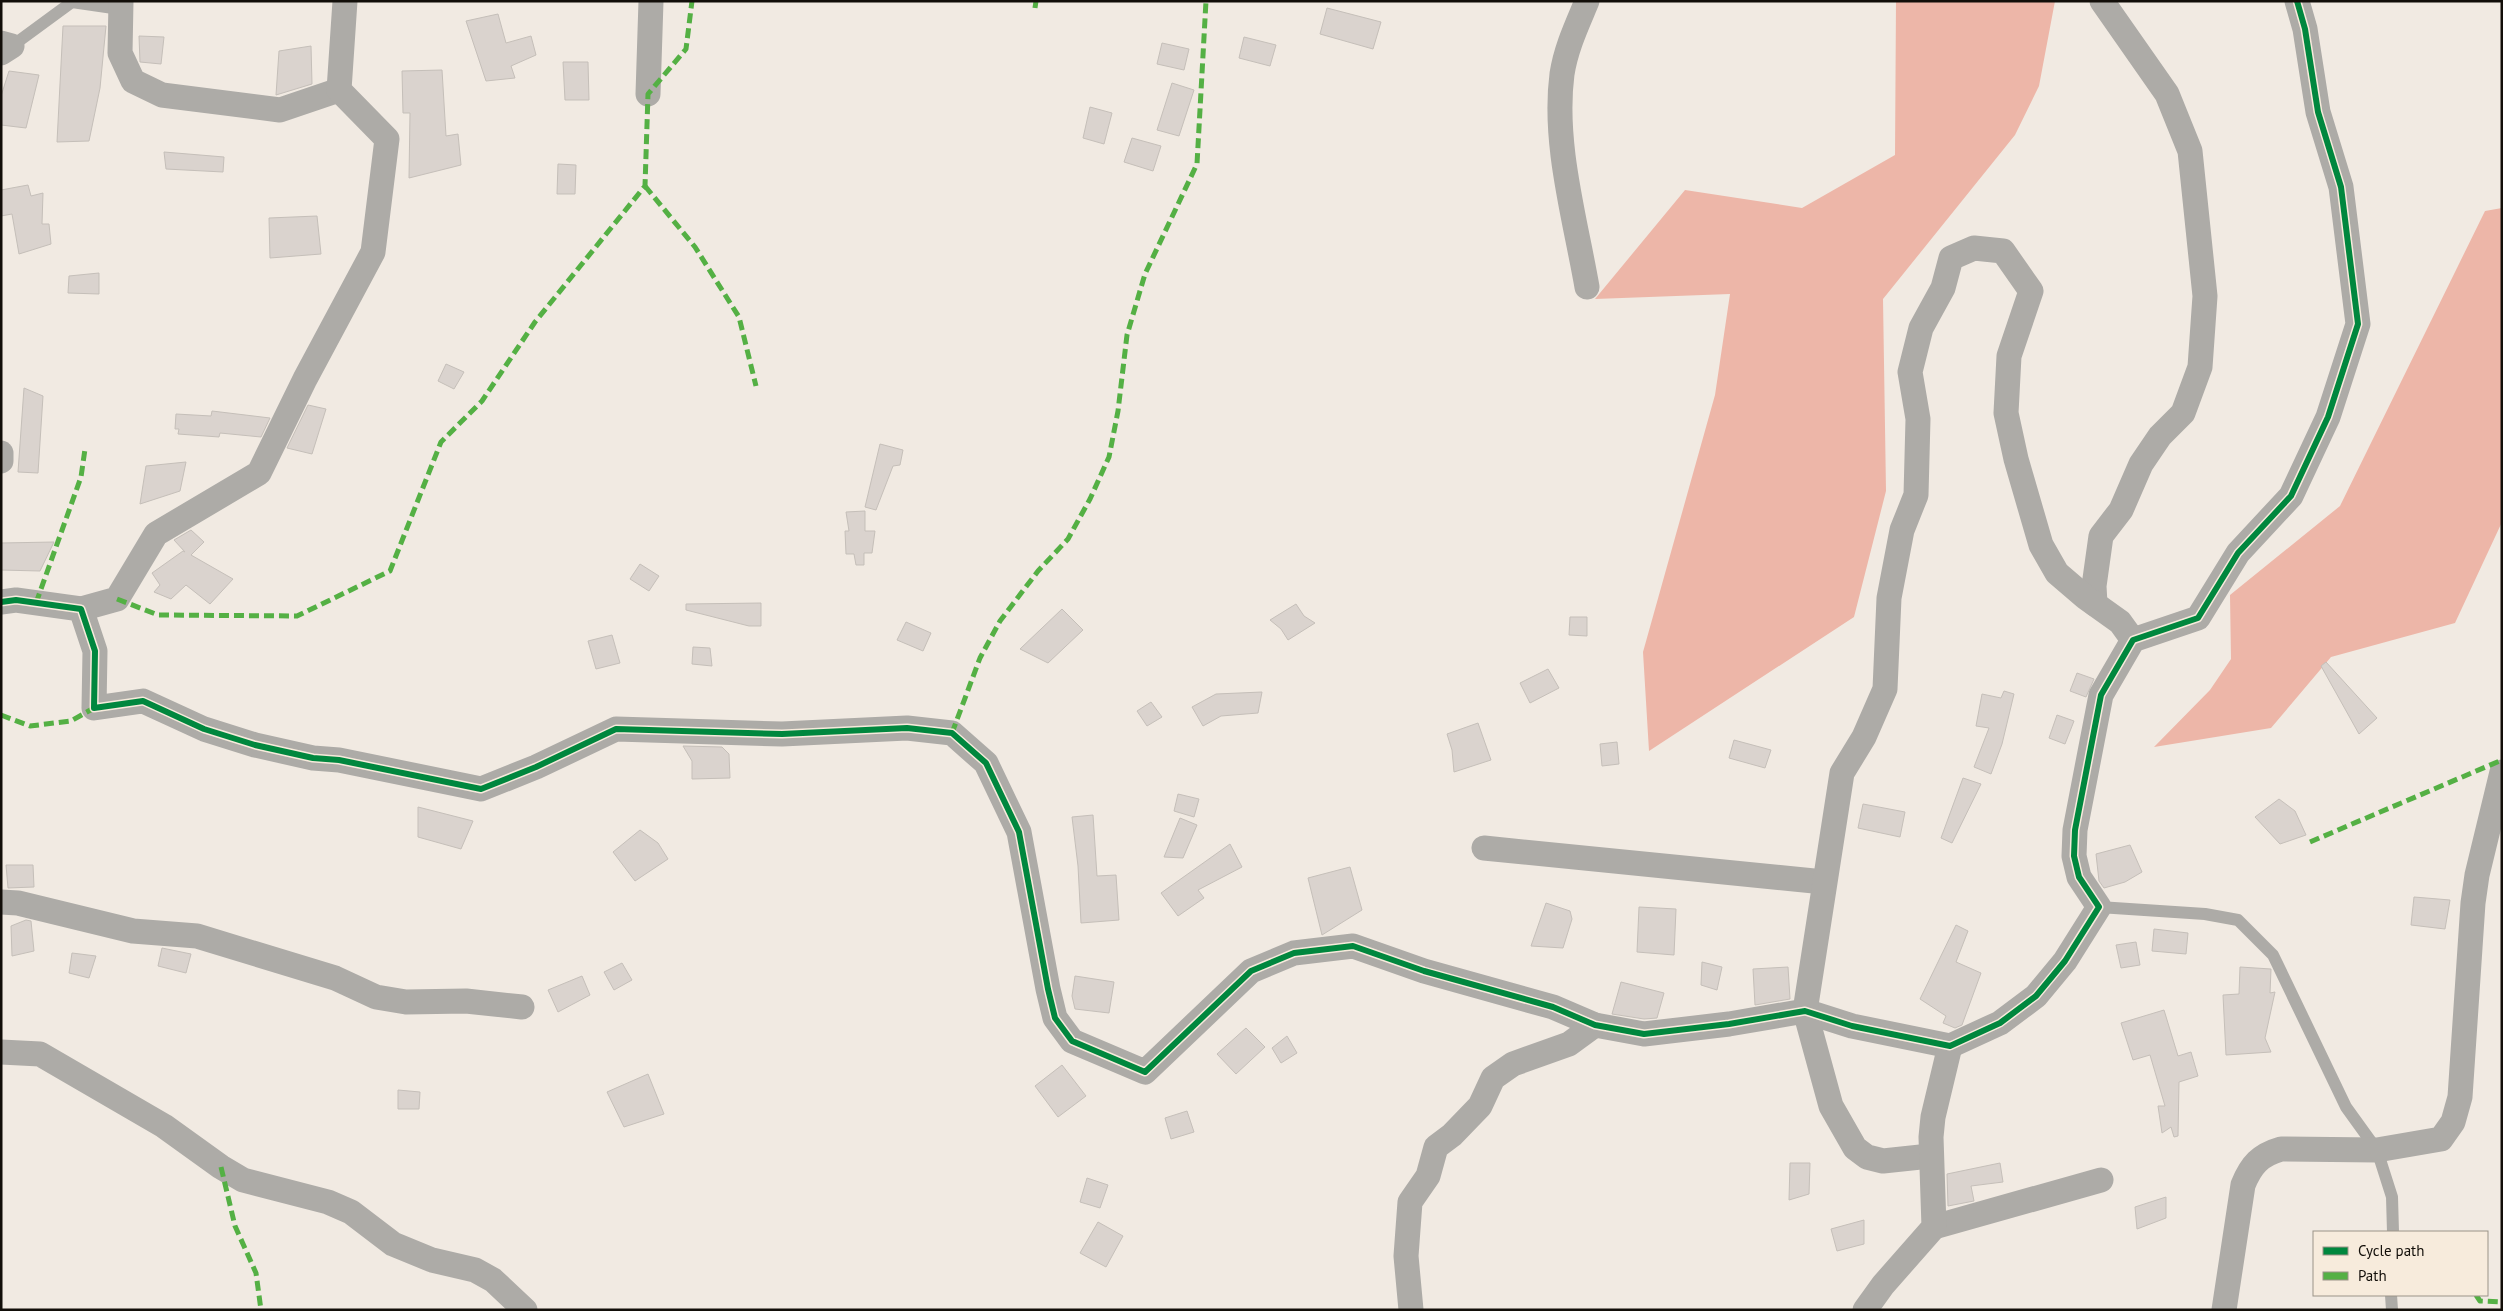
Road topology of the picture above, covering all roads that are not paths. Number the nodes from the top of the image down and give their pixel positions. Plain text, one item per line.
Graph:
1 (344, 1) edge
2 (651, 1) edge
3 (1587, 1) edge
4 (2102, 1) edge
5 (2297, 1) edge
6 (121, 5) edge
7 (5, 48) edge
8 (339, 90) junction
9 (648, 94) dead end
10 (1588, 286) dead end
11 (1, 453) edge
12 (1, 461) edge
13 (1, 602) edge
14 (2095, 604) junction
15 (81, 609) junction
16 (2133, 640) junction
17 (2502, 772) edge
18 (1484, 848) dead end
19 (1824, 882) junction
20 (1, 902) edge
21 (2099, 907) junction
22 (522, 1007) dead end
23 (1805, 1011) junction
24 (1596, 1025) junction
25 (1950, 1046) junction
26 (1, 1052) edge
27 (2377, 1150) junction
28 (1930, 1156) junction
29 (2101, 1180) dead end
30 (1934, 1227) junction
31 (2393, 1231) edge
32 (2391, 1296) edge
33 (524, 1310) edge
34 (1411, 1310) edge
35 (1865, 1310) edge
36 (2224, 1310) edge
37 (2392, 1310) edge

1 - 8 street
2 - 9 street
3 - 10 street
4 - 14 street
5 - 16 street
6 - 7 lane
6 - 8 street
8 - 15 street
11 - 12 street
13 - 15 street
14 - 16 street
14 - 19 street
15 - 24 street
16 - 21 street
17 - 27 street
18 - 19 street
19 - 23 street
20 - 22 street
21 - 25 street
21 - 27 lane
23 - 24 street
23 - 25 street
23 - 28 street
24 - 34 street
25 - 28 street
26 - 33 street
27 - 31 lane
27 - 36 street
28 - 30 street
29 - 30 street
30 - 35 street
32 - 37 lane

